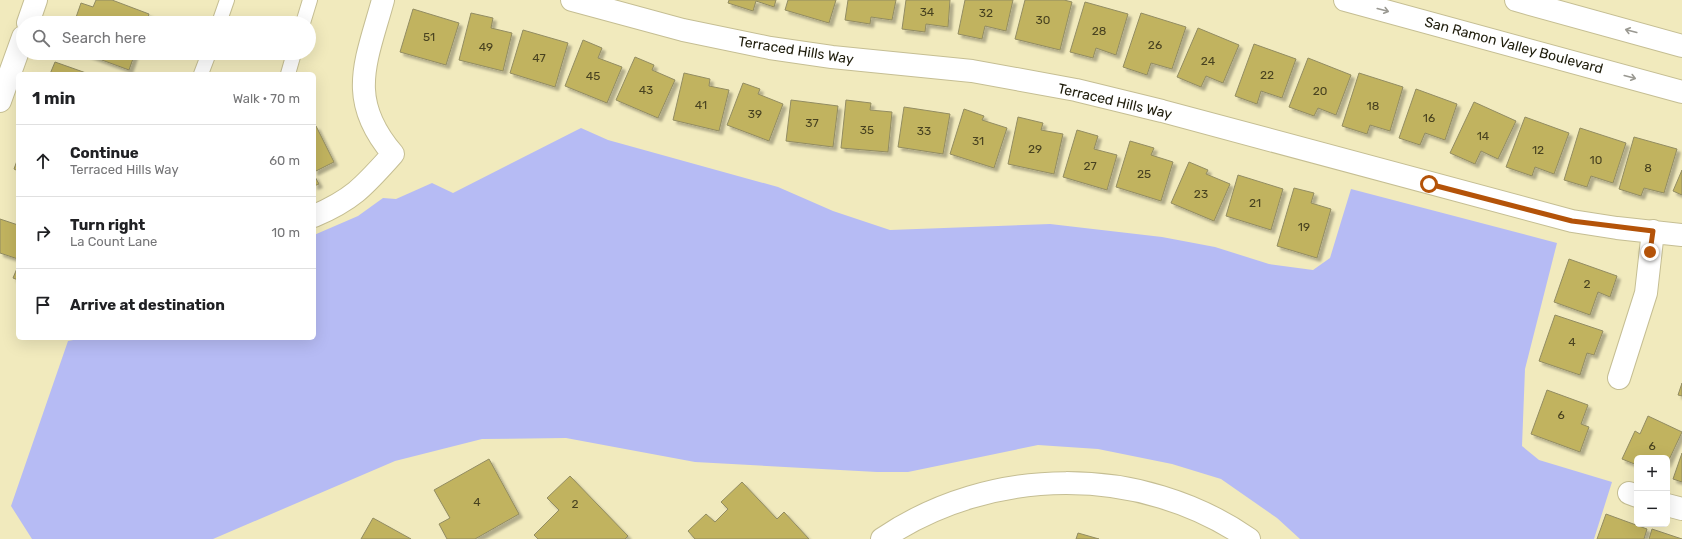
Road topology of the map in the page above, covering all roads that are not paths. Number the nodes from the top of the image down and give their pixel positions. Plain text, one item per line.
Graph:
1 (36, 0) edge
2 (227, 0) edge
3 (310, 0) edge
4 (383, 0) edge
5 (572, 0) edge
6 (1345, 0) edge
7 (1516, 0) edge
8 (30, 16) edge
9 (221, 16) edge
10 (305, 16) edge
11 (1682, 46) edge
12 (16, 56) edge
13 (206, 60) edge
14 (292, 60) edge
15 (202, 72) edge
16 (289, 72) edge
17 (1682, 92) edge
18 (0, 101) edge
19 (316, 215) edge
20 (1653, 231) junction
21 (1682, 234) edge
22 (1619, 378) dead end
23 (1670, 506) edge
24 (1682, 509) edge
25 (882, 539) edge
26 (1249, 539) edge

1 - 8 street
2 - 9 lane
3 - 10 lane
4 - 19 street
5 - 20 street, Terraced Hills Way
6 -> 17 street, San Ramon Valley Boulevard
11 -> 7 street
12 - 18 street
13 - 15 lane
14 - 16 lane
20 - 21 street, Terraced Hills Way
20 - 22 street
23 - 24 street
25 - 26 street

